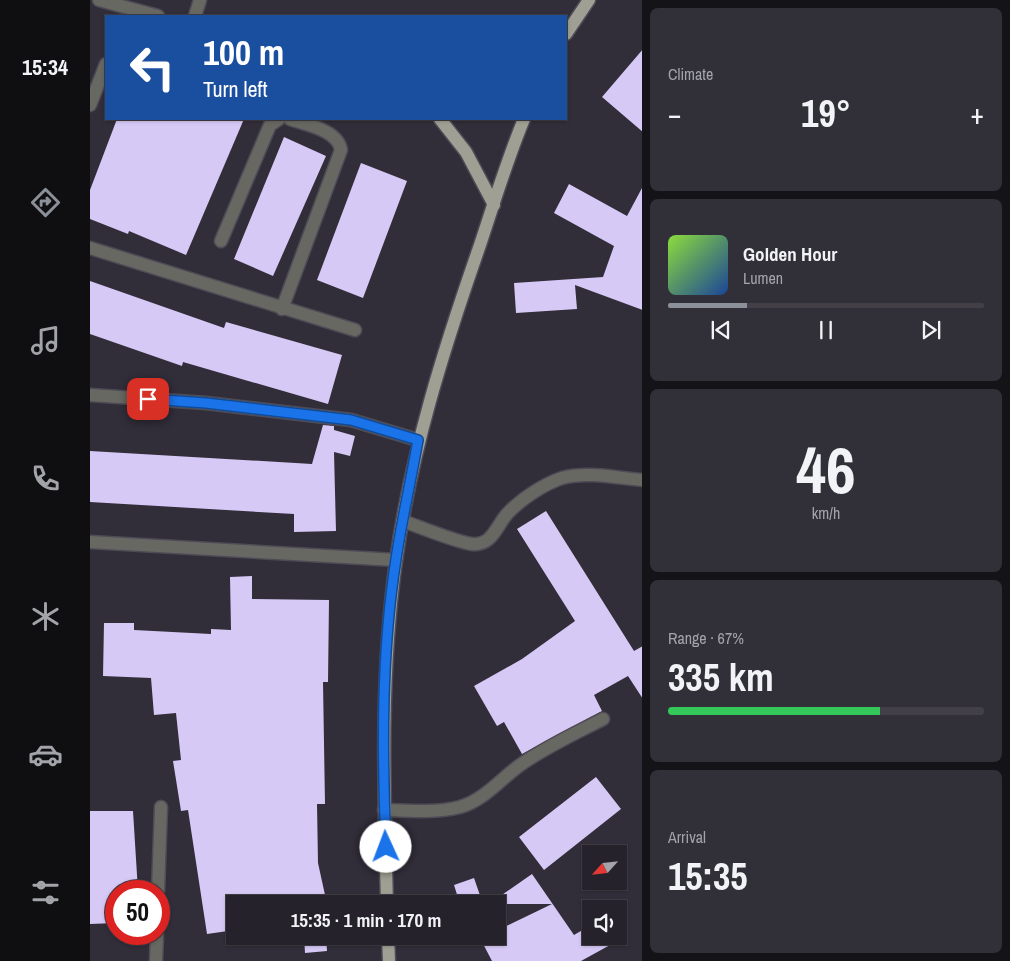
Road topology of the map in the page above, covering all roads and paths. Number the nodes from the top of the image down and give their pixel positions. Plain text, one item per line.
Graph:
1 (99, 0) edge
2 (200, 0) edge
3 (588, 0) edge
4 (127, 12) edge
5 (150, 15) edge
6 (195, 15) edge
7 (567, 32) edge
8 (105, 67) edge
9 (90, 105) edge
10 (278, 120) edge
11 (293, 120) edge
12 (441, 120) edge
13 (522, 120) edge
14 (494, 205) junction
15 (221, 241) dead end
16 (90, 248) edge
17 (282, 310) junction
18 (354, 330) dead end
19 (90, 395) edge
20 (418, 440) junction
21 (642, 480) edge
22 (403, 521) junction
23 (90, 542) edge
24 (396, 560) junction
25 (603, 718) dead end
26 (161, 807) dead end
27 (384, 810) junction
28 (158, 880) edge
29 (387, 895) edge
30 (157, 945) edge
31 (388, 945) edge
32 (156, 961) edge
33 (389, 961) edge

1 - 4 street
2 - 6 street
3 - 7 main road
4 - 5 street
8 - 9 street
10 - 15 street
11 - 17 street
12 - 14 main road
13 - 14 main road
14 - 20 main road
16 - 17 street
17 - 18 street
19 - 20 street
20 - 22 main road
21 - 22 street
22 - 24 main road
23 - 24 street
24 - 27 main road
25 - 27 street
26 - 28 street
27 - 29 main road
30 - 32 street
31 - 33 main road

